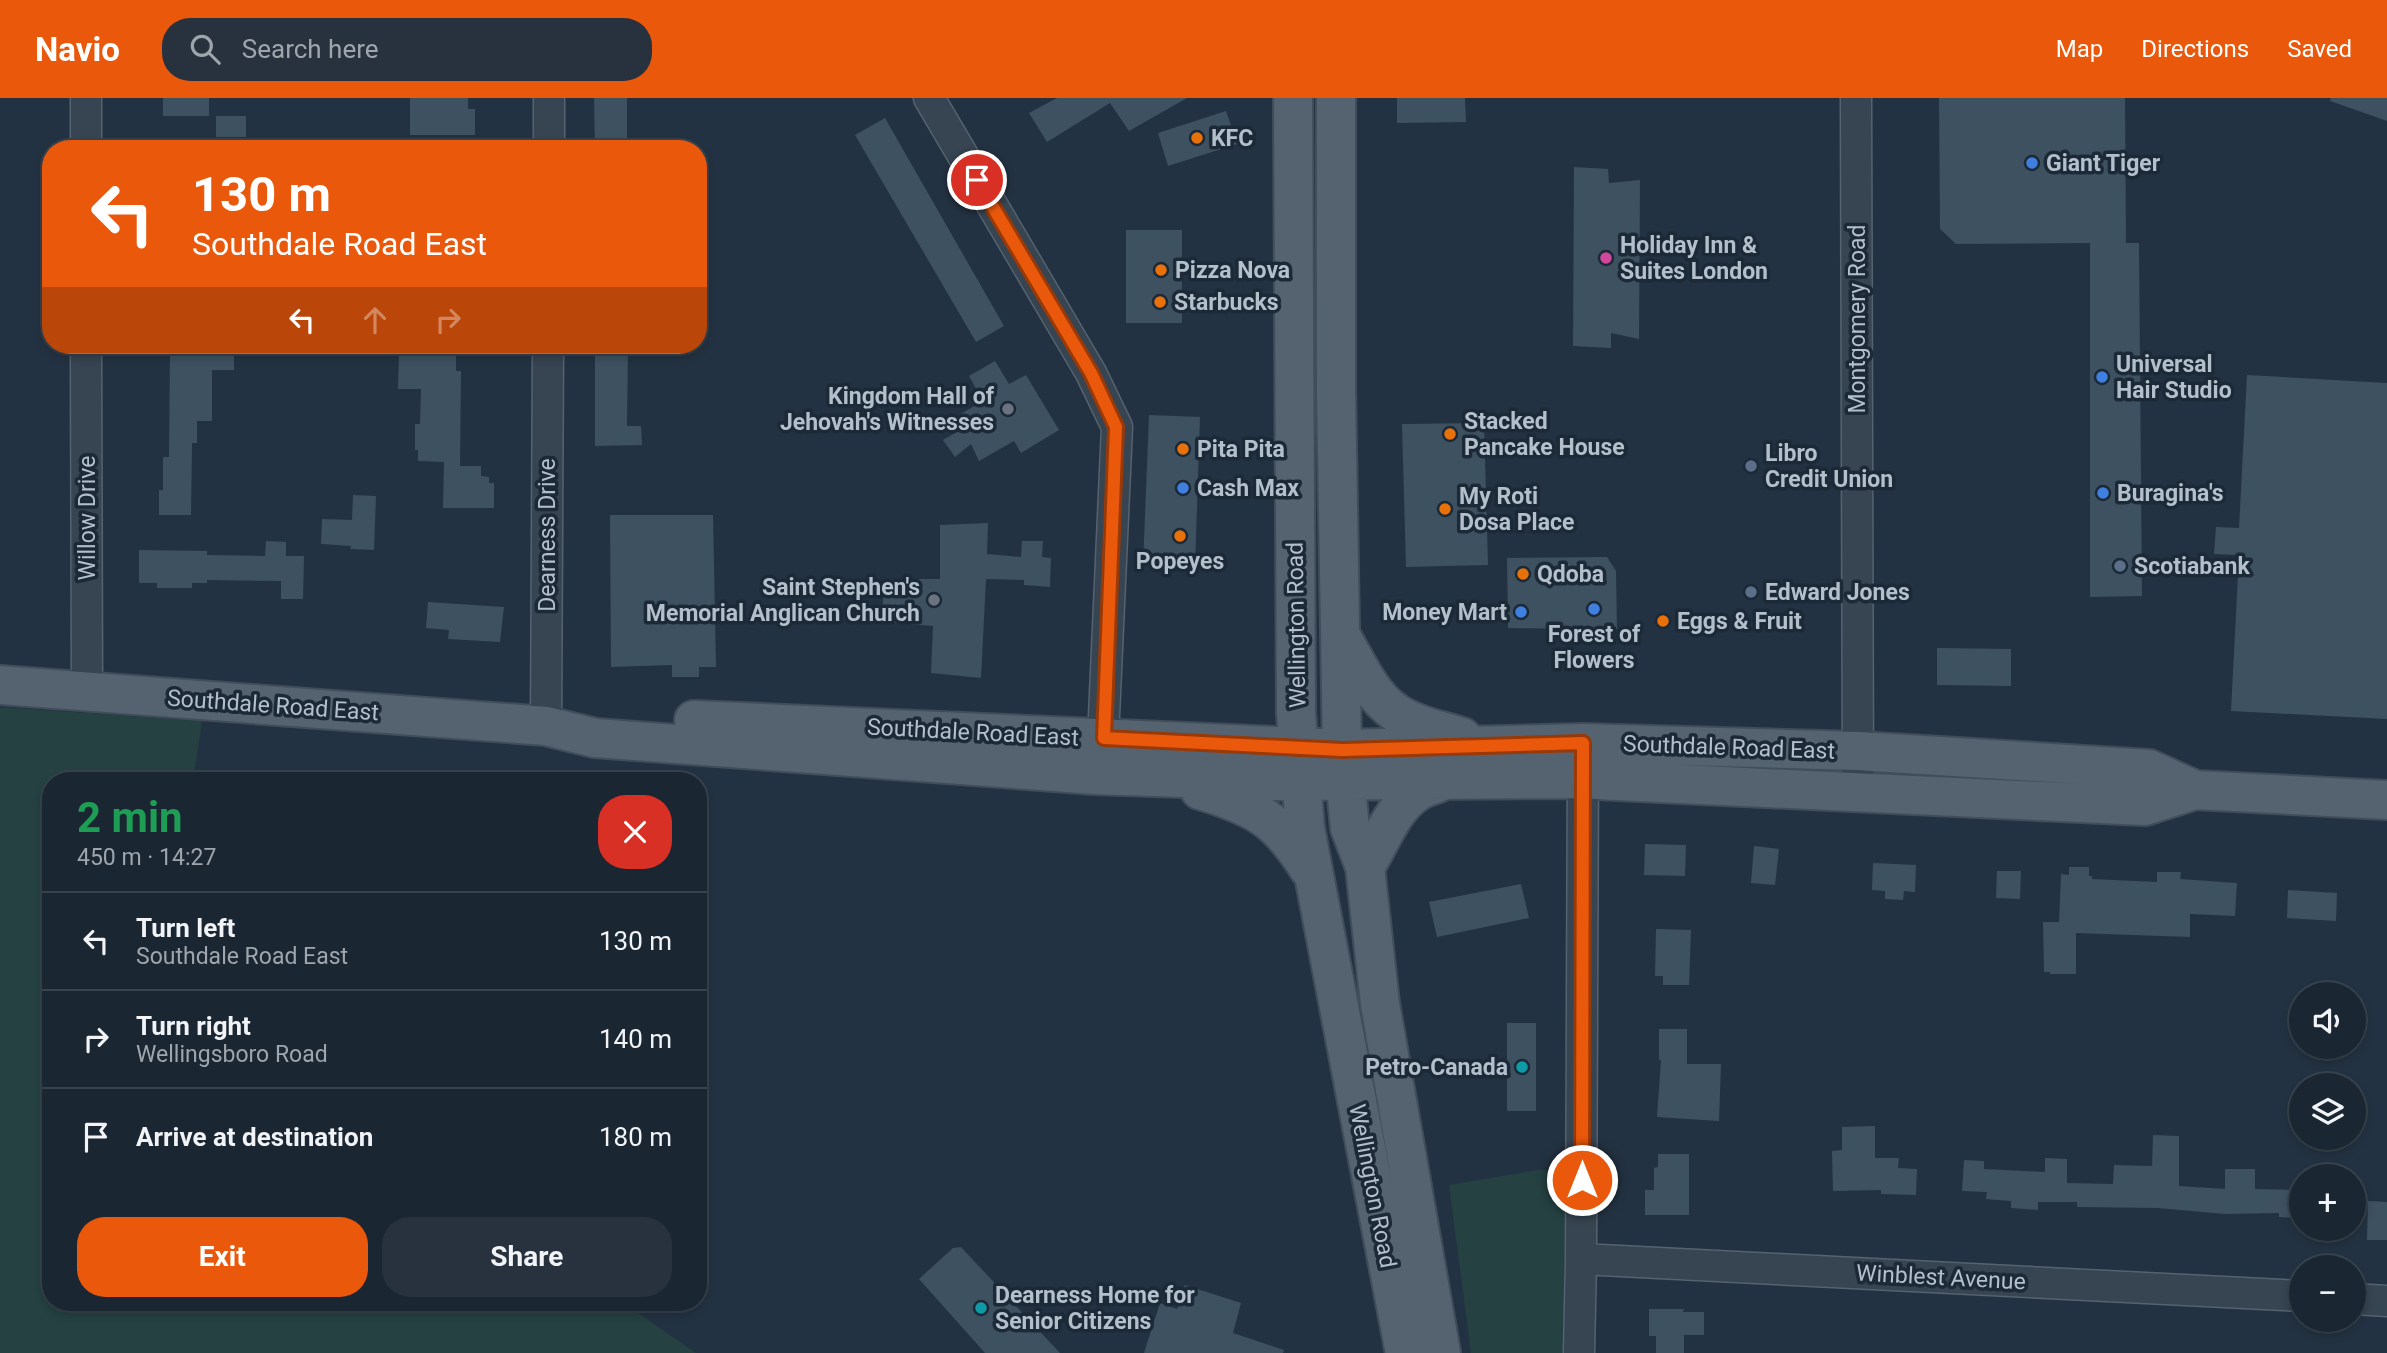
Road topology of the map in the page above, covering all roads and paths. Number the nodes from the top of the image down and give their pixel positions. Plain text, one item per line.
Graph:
1 (86, 98) edge
2 (549, 98) edge
3 (929, 98) edge
4 (1293, 98) edge
5 (1336, 98) edge
6 (1856, 98) edge
7 (86, 140) edge
8 (549, 140) edge
9 (86, 354) edge
10 (548, 354) edge
11 (1341, 636) junction
12 (0, 685) edge
13 (87, 692) junction
14 (546, 726) junction
15 (1104, 738) junction
16 (1491, 745) junction
17 (1858, 751) junction
18 (1583, 761) junction
19 (1301, 765) junction
20 (1344, 765) junction
21 (1164, 777) junction
22 (1445, 780) junction
23 (2194, 790) junction
24 (1858, 792) junction
25 (2387, 800) edge
26 (1364, 867) junction
27 (1314, 877) junction
28 (1581, 1259) junction
29 (2289, 1295) edge
30 (2366, 1300) edge
31 (2387, 1301) edge
32 (1405, 1353) edge
33 (1441, 1353) edge
34 (1579, 1353) edge

1 - 7 street
2 - 8 street
3 - 15 street
4 - 19 main road, Wellington Road
5 - 11 main road, Wellington Road
6 - 17 street, Montgomery Road
9 - 13 street, Willow Drive
10 - 14 street, Dearness Drive
11 - 16 main road
11 - 20 main road, Wellington Road
12 - 13 main road, Southdale Road East
13 - 14 main road, Southdale Road East
14 - 15 main road, Southdale Road East
14 - 21 main road, Southdale Road East
15 - 19 main road, Southdale Road East
16 - 18 main road, Southdale Road East
16 - 20 main road, Southdale Road East
17 - 18 main road, Southdale Road East
17 - 23 main road, Southdale Road East
17 - 24 street, Montgomery Road
18 - 22 main road, Southdale Road East
18 - 24 main road, Southdale Road East
18 - 28 street
19 - 20 main road, Southdale Road East
19 - 21 main road, Southdale Road East
19 - 27 main road, Wellington Road
20 - 22 main road, Southdale Road East
20 - 26 main road, Wellington Road
21 - 27 main road
22 - 26 main road
23 - 24 main road, Southdale Road East
23 - 25 main road, Southdale Road East
26 - 33 main road, Wellington Road
27 - 32 main road, Wellington Road
28 - 29 street, Winblest Avenue
28 - 34 street
30 - 31 street

